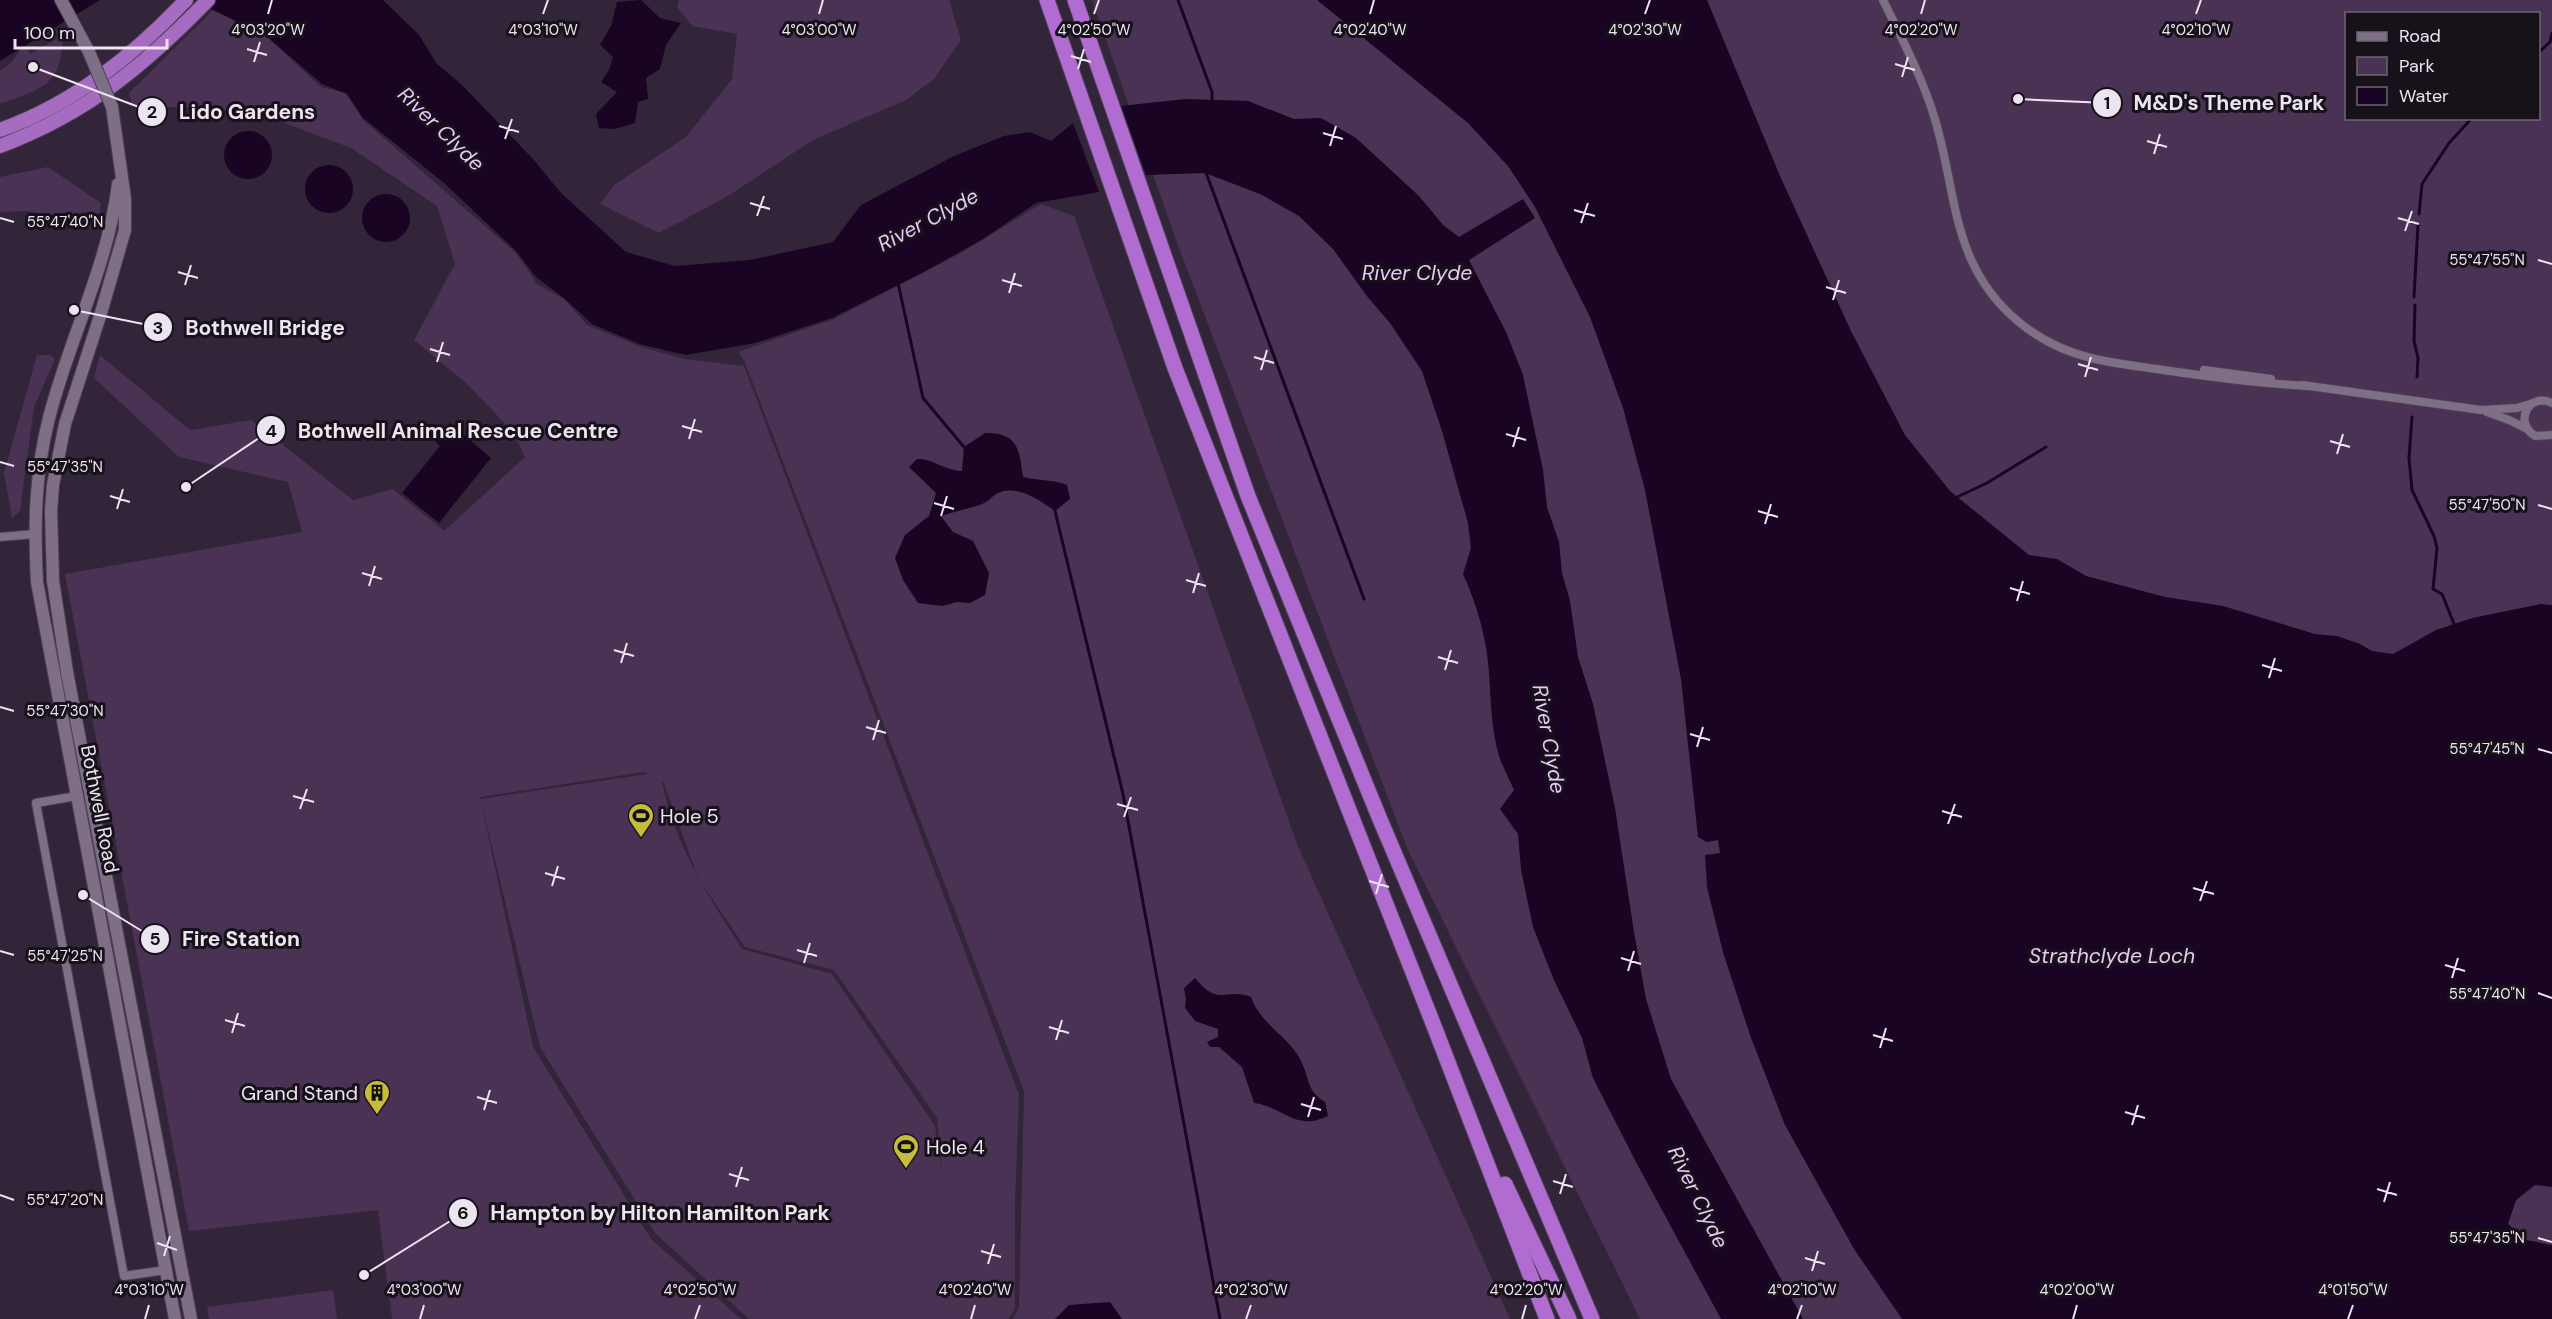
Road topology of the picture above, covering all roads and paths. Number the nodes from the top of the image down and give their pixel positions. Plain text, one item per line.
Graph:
1 (61, 0) edge
2 (186, 0) edge
3 (208, 0) edge
4 (1047, 0) edge
5 (1075, 0) edge
6 (1883, 0) edge
7 (0, 130) edge
8 (0, 146) edge
9 (120, 168) junction
10 (2070, 350) junction
11 (2307, 386) junction
12 (2551, 399) edge
13 (2533, 403) junction
14 (2481, 410) junction
15 (2528, 429) junction
16 (2551, 434) edge
17 (35, 534) junction
18 (0, 537) edge
19 (77, 796) junction
20 (1457, 1084) junction
21 (182, 1267) junction
22 (166, 1270) junction
23 (175, 1319) edge
24 (191, 1319) edge
25 (1547, 1319) edge
26 (1569, 1319) edge
27 (1592, 1319) edge

1 - 9 main road, Bothwell Road, bridge
2 - 7 highway
3 - 8 highway
4 - 20 highway
5 - 27 highway
6 - 10 street
9 - 17 main road, Bothwell Road
9 - 21 main road, Bothwell Road
10 - 11 street
10 - 11 street
11 - 14 street
12 - 13 street
13 - 14 street
13 - 15 street
14 - 15 street
15 - 16 street
17 - 18 street
17 - 19 main road, Bothwell Road
19 - 22 main road, Bothwell Road
19 - 22 street
20 - 25 highway
20 - 26 highway
21 - 22 main road
21 - 24 main road, Bothwell Road
22 - 23 main road, Bothwell Road

